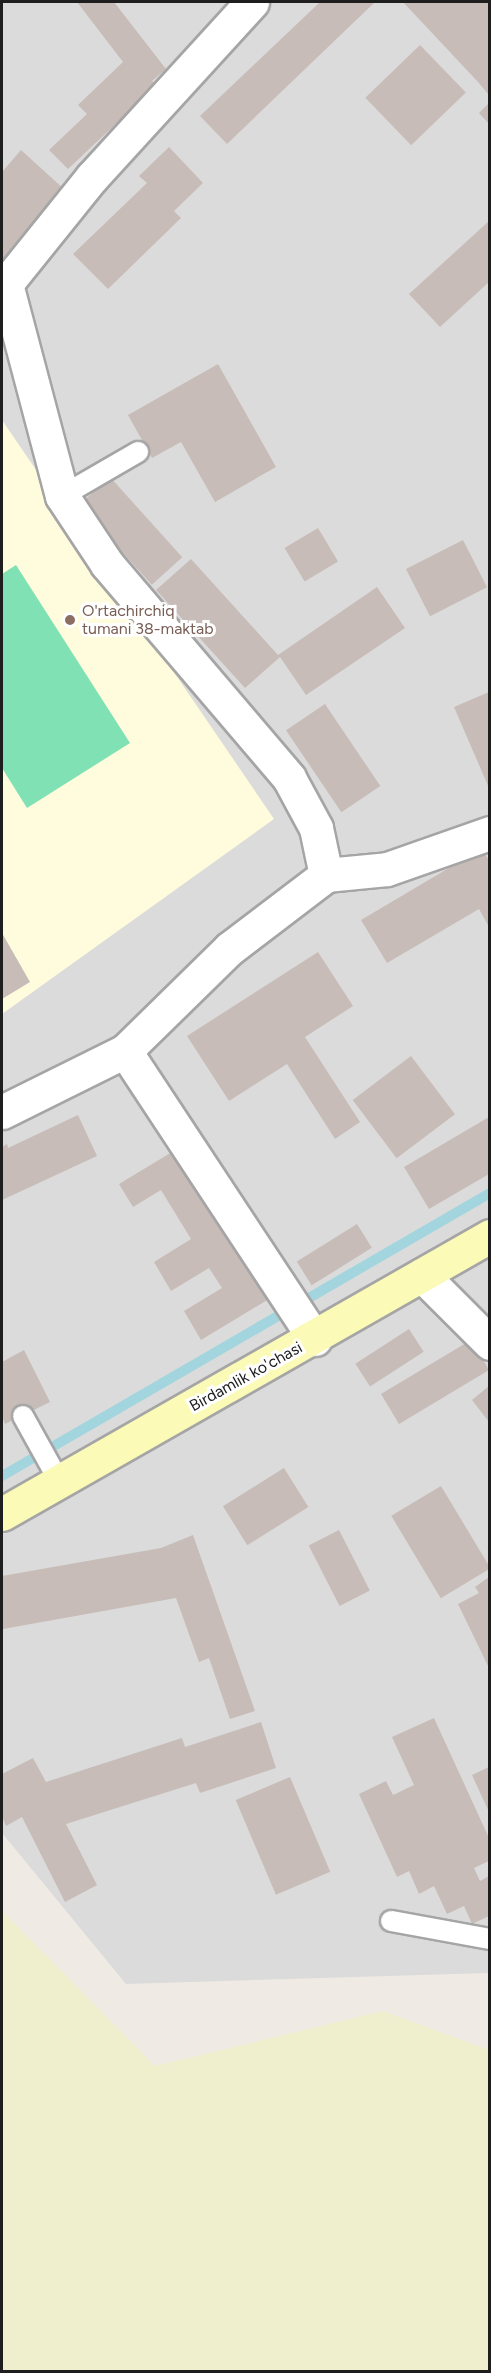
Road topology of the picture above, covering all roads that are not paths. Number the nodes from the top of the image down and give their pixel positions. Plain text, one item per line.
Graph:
1 (252, 2) edge
2 (138, 452) dead end
3 (62, 496) junction
4 (489, 833) edge
5 (326, 875) junction
6 (125, 1050) junction
7 (2, 1112) edge
8 (489, 1236) edge
9 (422, 1275) junction
10 (315, 1339) junction
11 (489, 1343) edge
12 (23, 1416) dead end
13 (59, 1480) junction
14 (2, 1514) edge
15 (391, 1921) dead end
16 (489, 1939) edge

1 - 3 street
2 - 3 lane
3 - 5 street
4 - 5 street
5 - 6 street
6 - 7 street
6 - 10 street
8 - 9 street, Birdamlik ko'chasi
9 - 10 street, Birdamlik ko'chasi
9 - 11 street
10 - 13 street, Birdamlik ko'chasi
12 - 13 lane
13 - 14 street, Birdamlik ko'chasi
15 - 16 lane

